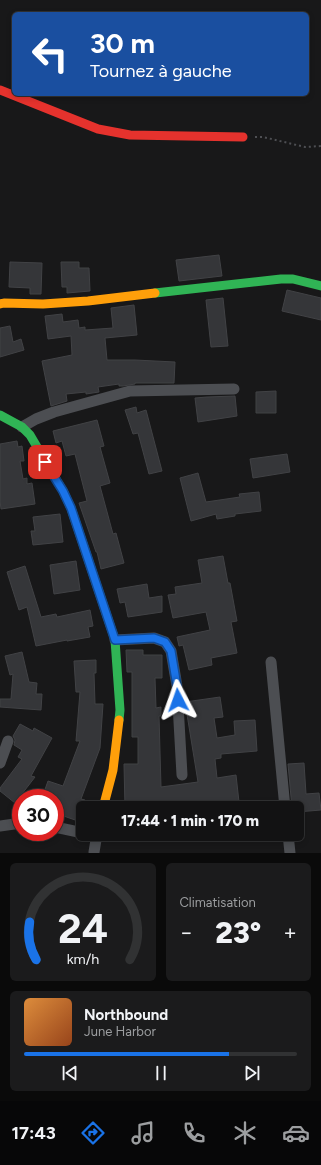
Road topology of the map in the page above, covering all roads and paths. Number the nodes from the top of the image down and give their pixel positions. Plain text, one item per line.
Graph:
1 (0, 90) edge
2 (12, 95) edge
3 (15, 96) edge
4 (243, 137) joint
5 (321, 146) edge
6 (321, 286) edge
7 (0, 304) edge
8 (234, 389) dead end
9 (0, 415) edge
10 (22, 426) junction
11 (115, 640) junction
12 (271, 662) dead end
13 (8, 741) dead end
14 (0, 763) edge
15 (182, 775) dead end
16 (105, 801) edge
17 (285, 801) edge
18 (12, 825) edge
19 (0, 826) edge
20 (64, 829) edge
21 (76, 832) edge
22 (93, 841) edge
23 (289, 841) edge
24 (94, 852) edge
25 (290, 853) edge

1 - 2 street
3 - 4 street
4 - 5 path
6 - 7 street
8 - 10 street
9 - 10 street
10 - 11 street
11 - 15 street
11 - 16 street
12 - 17 street
13 - 14 street
18 - 19 street
20 - 21 street
22 - 24 street
23 - 25 street

